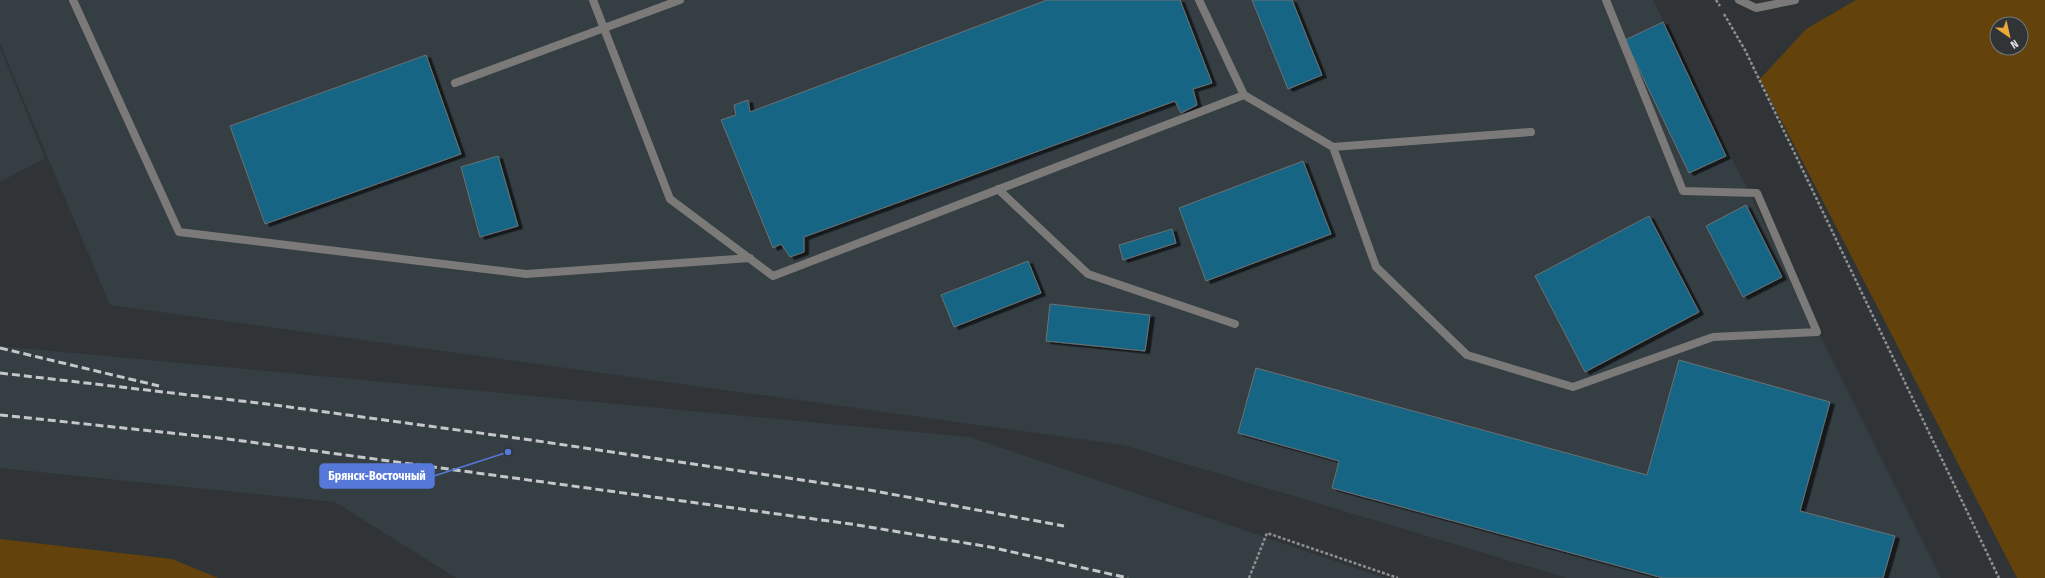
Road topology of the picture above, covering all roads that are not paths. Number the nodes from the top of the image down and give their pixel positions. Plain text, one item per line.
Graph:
1 (73, 0) edge
2 (593, 0) edge
3 (680, 0) edge
4 (1199, 0) edge
5 (1606, 0) edge
6 (1739, 0) edge
7 (1795, 0) edge
8 (603, 28) junction
9 (455, 83) dead end
10 (1244, 95) junction
11 (1531, 132) dead end
12 (1333, 146) junction
13 (998, 190) junction
14 (750, 258) junction
15 (1235, 324) dead end

1 - 14 lane
2 - 8 lane
3 - 8 lane
4 - 10 lane
5 - 12 lane
6 - 7 lane
8 - 9 lane
8 - 14 lane
10 - 12 lane
10 - 13 lane
11 - 12 lane
13 - 14 lane
13 - 15 lane

